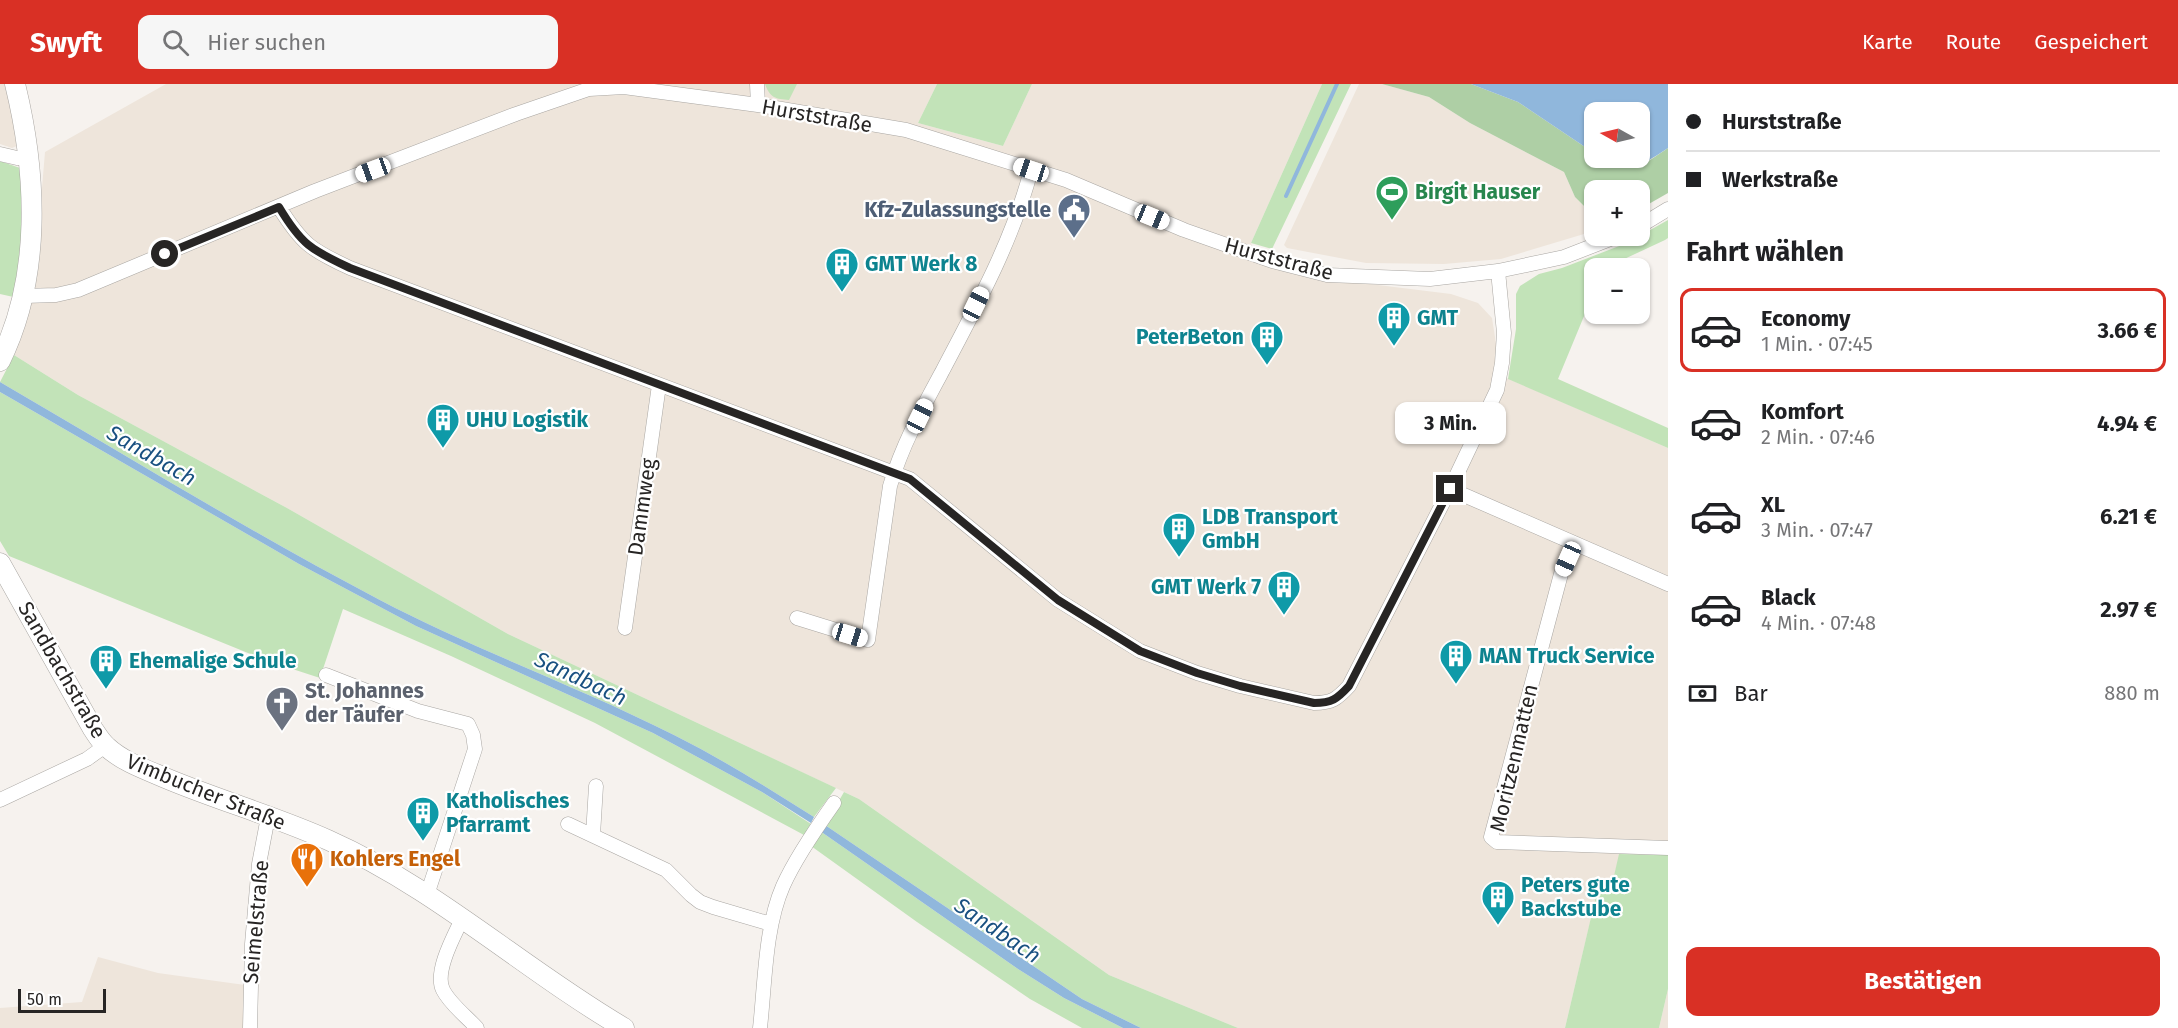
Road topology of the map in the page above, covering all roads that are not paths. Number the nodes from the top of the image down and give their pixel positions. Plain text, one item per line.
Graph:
1 (15, 84) edge
2 (757, 84) edge
3 (758, 105) junction
4 (0, 154) edge
5 (29, 158) junction
6 (1031, 170) junction
7 (279, 207) junction
8 (1668, 209) edge
9 (1650, 220) edge
10 (1592, 246) edge
11 (1498, 271) junction
12 (24, 296) junction
13 (1, 355) edge
14 (659, 385) junction
15 (894, 472) junction
16 (1450, 489) junction
17 (1574, 543) junction
18 (0, 563) edge
19 (1668, 584) edge
20 (797, 618) dead end
21 (626, 628) dead end
22 (326, 675) dead end
23 (105, 746) junction
24 (596, 786) dead end
25 (0, 800) edge
26 (834, 803) dead end
27 (268, 817) junction
28 (568, 824) dead end
29 (593, 835) junction
30 (1668, 848) edge
31 (427, 896) junction
32 (462, 919) junction
33 (771, 924) junction
34 (250, 1028) edge
35 (477, 1028) edge
36 (624, 1028) edge
37 (760, 1028) edge

1 - 5 street
2 - 3 street
3 - 6 street, Hurststraße
3 - 7 street, Hurststraße
4 - 5 street
5 - 12 street
6 - 11 street, Hurststraße
6 - 15 street
7 - 12 street, Hurststraße
7 - 14 street
8 - 9 street
10 - 11 street, Hurststraße
11 - 16 street
12 - 13 street
14 - 15 street
14 - 21 street, Dammweg
15 - 16 street
15 - 20 street
16 - 17 street
17 - 19 street
17 - 30 street, Moritzenmatten
18 - 23 street, Sandbachstraße
22 - 31 street
23 - 25 street, Vimbucher Straße
23 - 27 street, Vimbucher Straße
24 - 29 street
26 - 33 street
27 - 31 street, Vimbucher Straße
27 - 34 street, Seimelstraße
28 - 29 street
29 - 33 street
31 - 32 street, Vimbucher Straße
32 - 35 street
32 - 36 street, Vimbucher Straße
33 - 37 street

